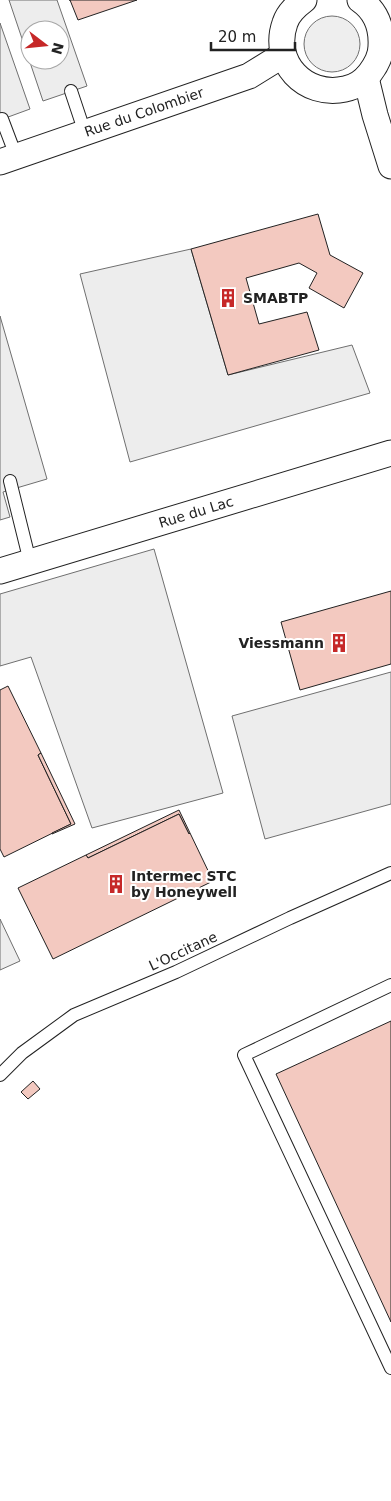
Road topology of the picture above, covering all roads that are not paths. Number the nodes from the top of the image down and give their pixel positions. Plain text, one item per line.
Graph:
1 (304, 0) edge
2 (360, 0) edge
3 (283, 55) junction
4 (366, 78) junction
5 (71, 91) dead end
6 (2, 119) dead end
7 (85, 132) junction
8 (8, 159) edge
9 (391, 166) edge
10 (391, 453) edge
11 (10, 480) dead end
12 (30, 562) junction
13 (0, 571) edge
14 (391, 873) edge
15 (391, 985) edge
16 (0, 1075) edge
17 (391, 1368) edge

1 - 3 street
2 - 4 street
3 - 4 street
3 - 7 street, Rue du Colombier
4 - 9 street
5 - 7 lane
6 - 8 lane
7 - 8 street, Rue du Colombier
10 - 12 street, Rue du Lac
11 - 12 lane
12 - 13 street, Rue du Lac
14 - 16 lane, L'Occitane
15 - 17 lane

